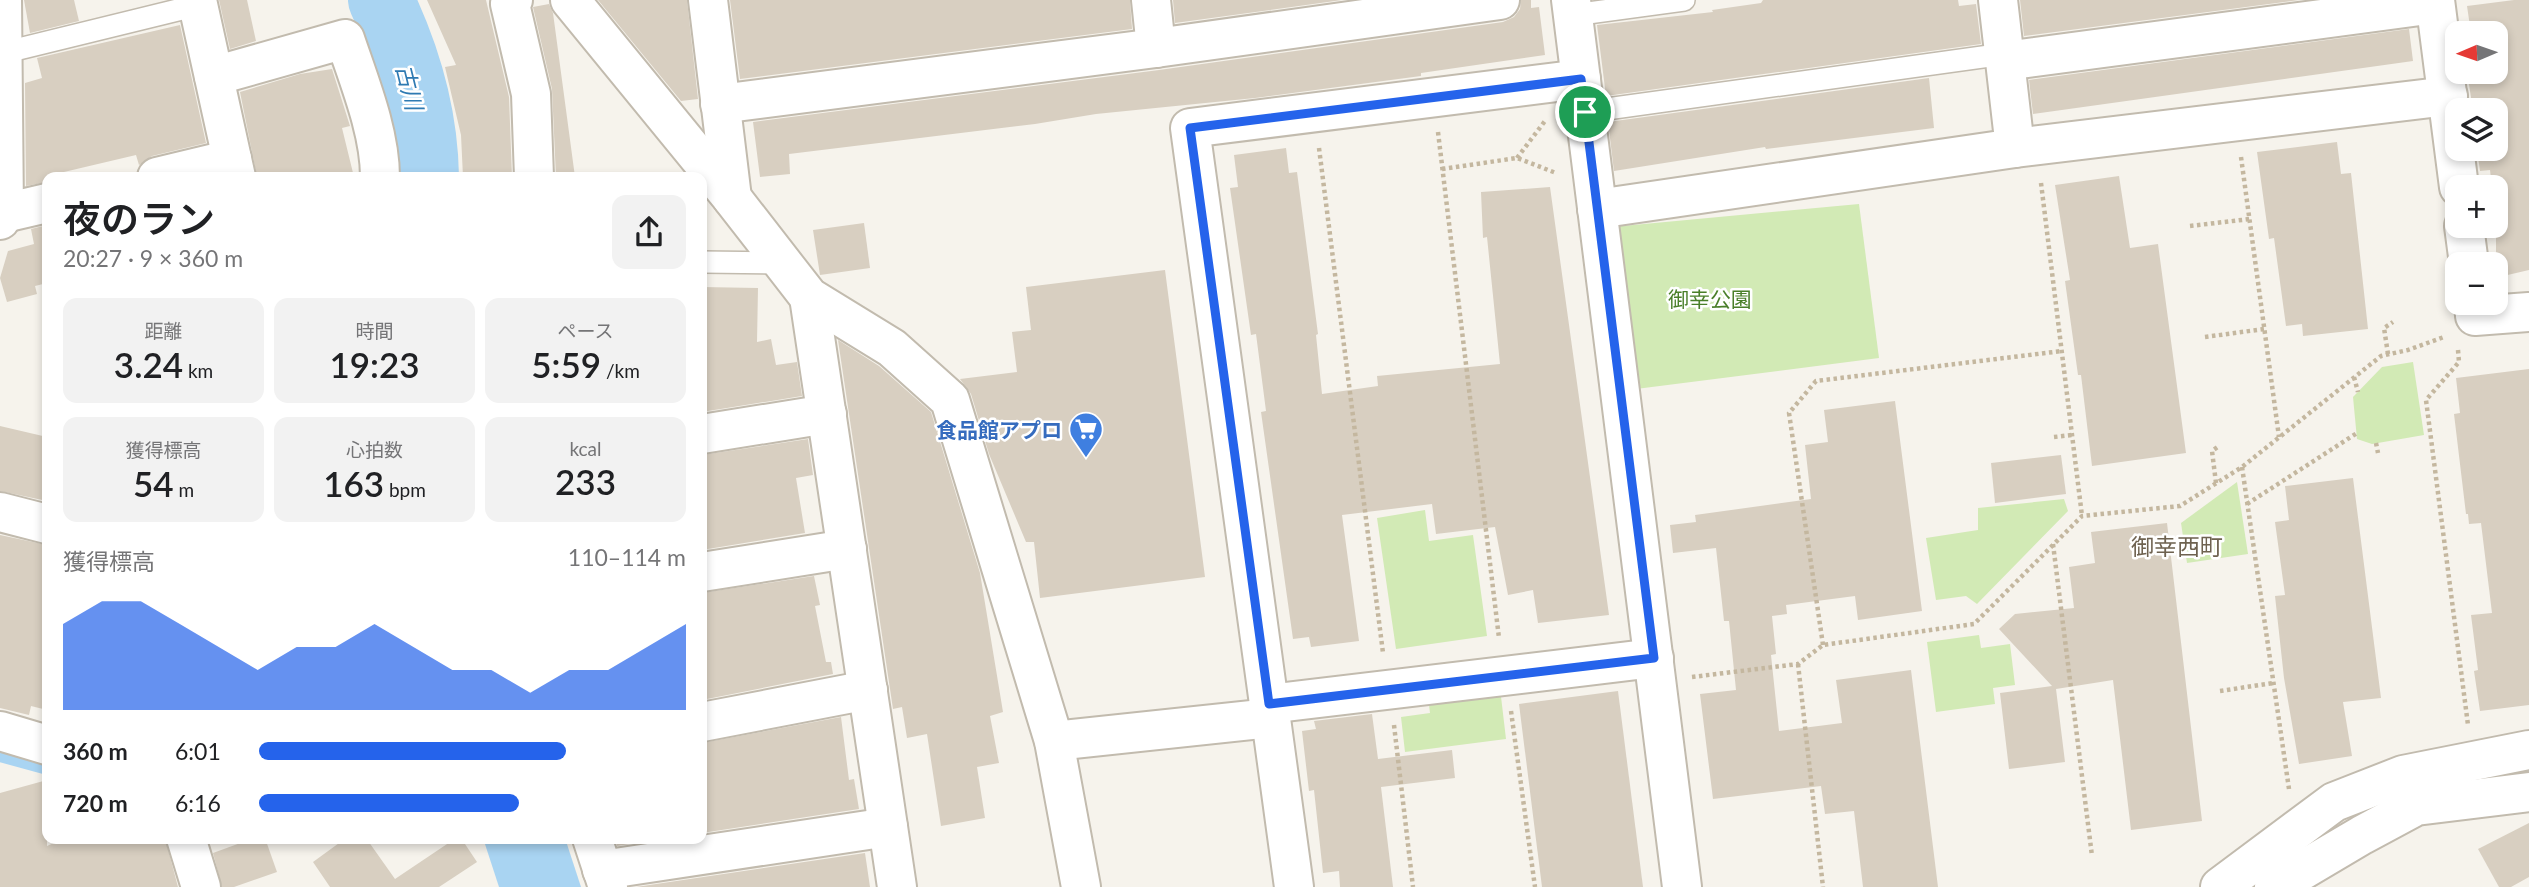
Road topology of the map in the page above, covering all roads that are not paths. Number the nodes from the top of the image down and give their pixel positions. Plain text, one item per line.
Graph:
1 (2, 0) edge
2 (513, 0) edge
3 (570, 0) edge
4 (708, 0) edge
5 (1151, 0) edge
6 (1500, 0) edge
7 (1684, 0) edge
8 (1998, 0) edge
9 (2435, 2) edge
10 (197, 3) edge
11 (1572, 8) edge
12 (1156, 48) junction
13 (2, 53) junction
14 (2005, 57) junction
15 (214, 76) junction
16 (1583, 96) junction
17 (2448, 96) junction
18 (1, 101) edge
19 (720, 104) junction
20 (2015, 148) junction
21 (234, 168) edge
22 (200, 172) edge
23 (380, 172) edge
24 (534, 172) edge
25 (2458, 175) edge
26 (732, 198) junction
27 (42, 204) edge
28 (1597, 209) junction
29 (2, 216) edge
30 (707, 262) edge
31 (783, 263) junction
32 (809, 297) junction
33 (2529, 312) edge
34 (2508, 314) edge
35 (827, 414) junction
36 (707, 432) edge
37 (0, 512) edge
38 (42, 523) edge
39 (847, 549) junction
40 (707, 571) edge
41 (1666, 668) junction
42 (868, 690) junction
43 (1270, 711) junction
44 (707, 721) edge
45 (0, 731) edge
46 (1054, 741) junction
47 (42, 744) edge
48 (2529, 750) edge
49 (2529, 792) edge
50 (888, 827) junction
51 (188, 844) edge
52 (601, 865) edge
53 (199, 881) edge
54 (897, 887) edge
55 (1081, 887) edge
56 (1294, 887) edge
57 (1682, 887) edge
58 (2220, 887) edge
59 (2274, 887) edge

1 - 13 street
2 - 24 street
3 - 26 street
4 - 19 street
5 - 12 street
6 - 12 street
7 - 11 lane
8 - 14 street
9 - 14 street
9 - 17 street
10 - 13 lane
10 - 15 street
11 - 16 street
12 - 19 street
13 - 18 street
14 - 16 lane
14 - 20 street
15 - 21 street
15 - 23 street
16 - 28 street
16 - 43 street
17 - 20 street
17 - 25 street
18 - 29 street
19 - 26 street
20 - 28 street
21 - 22 street
26 - 31 street
27 - 29 street
28 - 41 street
30 - 31 lane
31 - 32 street
32 - 35 street
32 - 46 street
33 - 34 street
35 - 36 street
35 - 39 street
37 - 38 street
39 - 40 street
39 - 42 street
41 - 43 street
41 - 57 street
42 - 44 street
42 - 50 street
43 - 46 street
43 - 56 street
45 - 47 street
46 - 55 street
48 - 58 street
49 - 59 street
50 - 52 street
50 - 54 street
51 - 53 street

